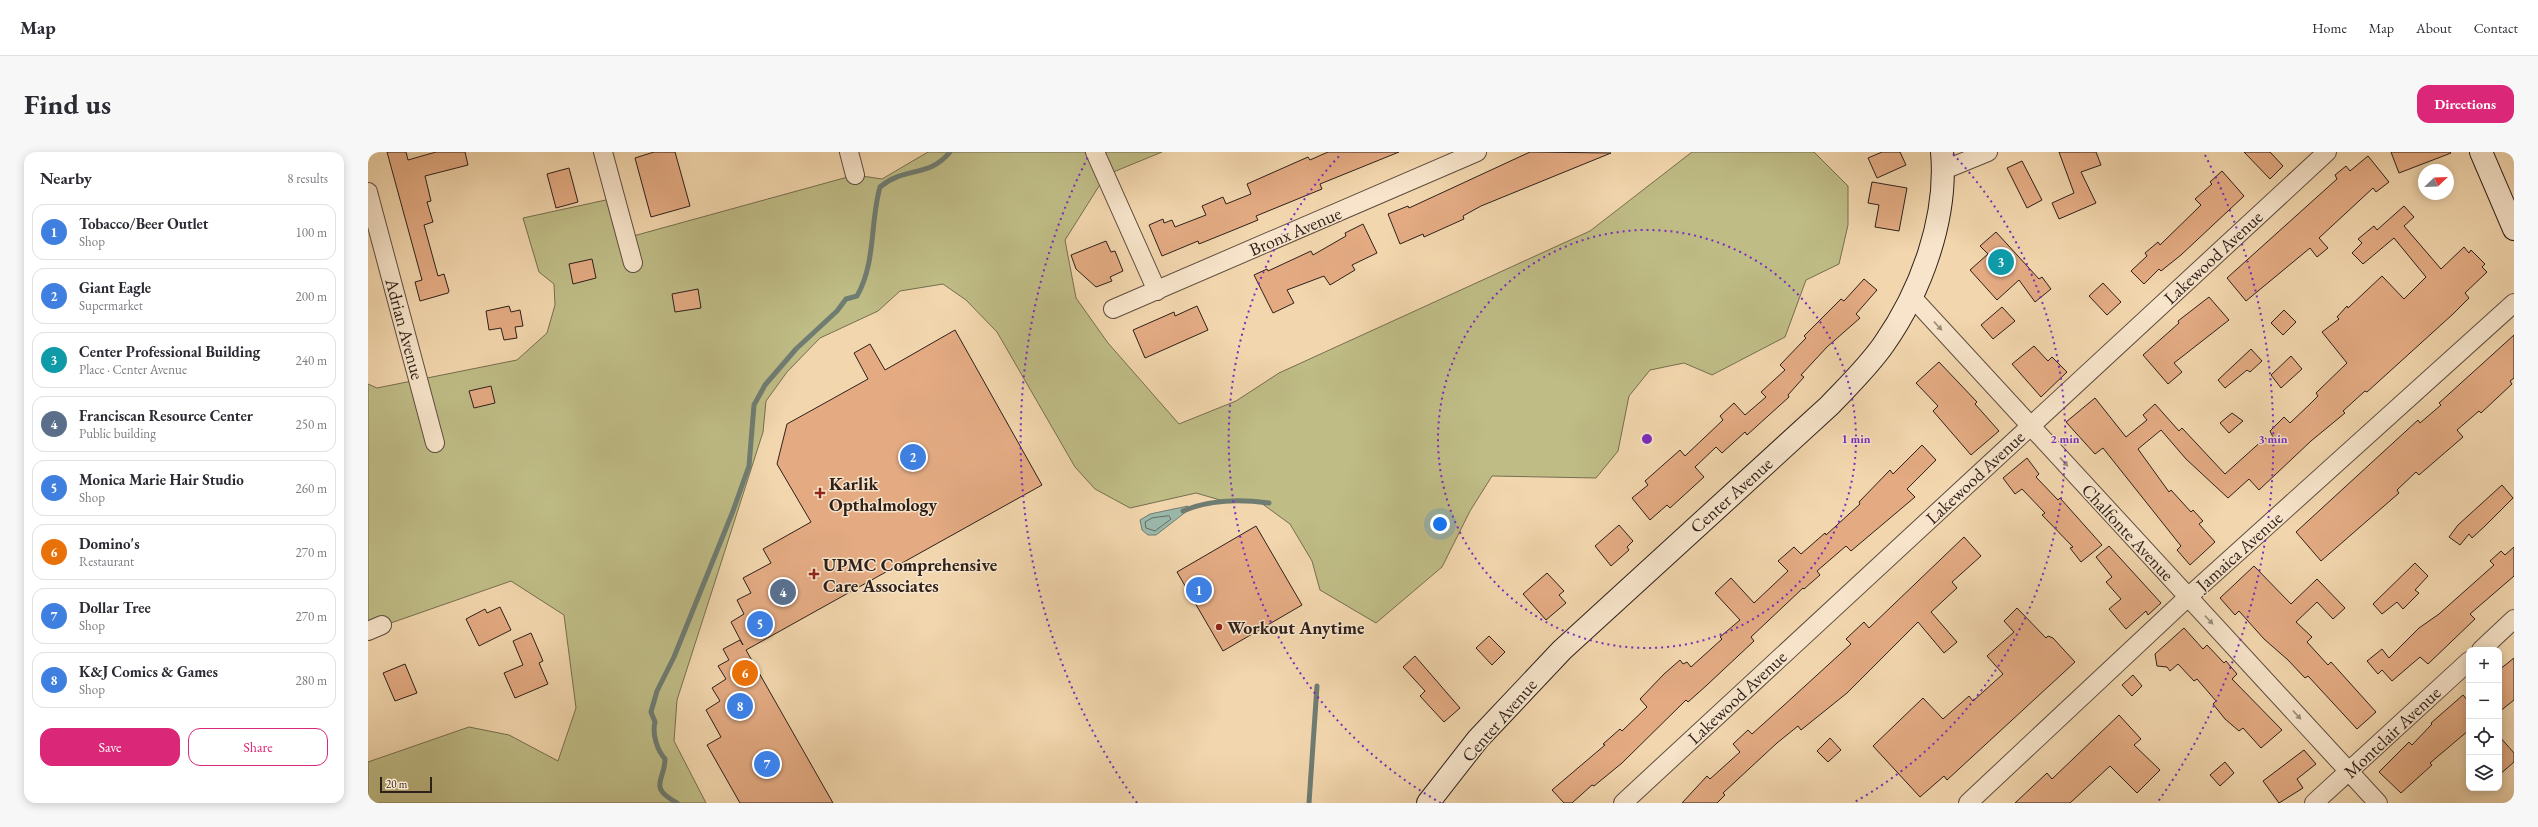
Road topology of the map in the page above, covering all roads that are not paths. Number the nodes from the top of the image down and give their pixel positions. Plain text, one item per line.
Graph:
1 (603, 152) edge
2 (849, 152) edge
3 (1095, 152) edge
4 (1477, 152) edge
5 (1988, 152) edge
6 (2327, 152) edge
7 (2481, 152) edge
8 (1943, 161) edge
9 (855, 175) dead end
10 (368, 192) edge
11 (2514, 229) edge
12 (633, 263) dead end
13 (1157, 291) junction
14 (1912, 297) junction
15 (2514, 303) edge
16 (1113, 309) dead end
17 (2030, 425) junction
18 (436, 443) dead end
19 (2188, 597) junction
20 (2514, 620) edge
21 (2484, 647) edge
22 (2466, 664) edge
23 (2348, 771) junction
24 (1433, 800) edge
25 (1623, 803) edge
26 (1968, 803) edge
27 (2314, 803) edge
28 (2378, 803) edge

1 - 12 street
2 - 9 street
3 - 13 street
4 - 13 street, Bronx Avenue
5 - 8 street
6 - 17 street, Lakewood Avenue
7 - 11 street
8 - 14 street, Center Avenue
10 - 18 street, Adrian Avenue
13 - 16 street, Bronx Avenue
14 -> 17 street, Chalfonte Avenue
14 - 24 street, Center Avenue
15 - 19 street, Jamaica Avenue
17 -> 19 street, Chalfonte Avenue
17 - 25 street, Lakewood Avenue
19 -> 23 street, Chalfonte Avenue
19 - 26 street, Jamaica Avenue
20 - 21 street
22 - 23 street, Montclair Avenue
23 - 27 street, Montclair Avenue
23 - 28 street, Chalfonte Avenue

